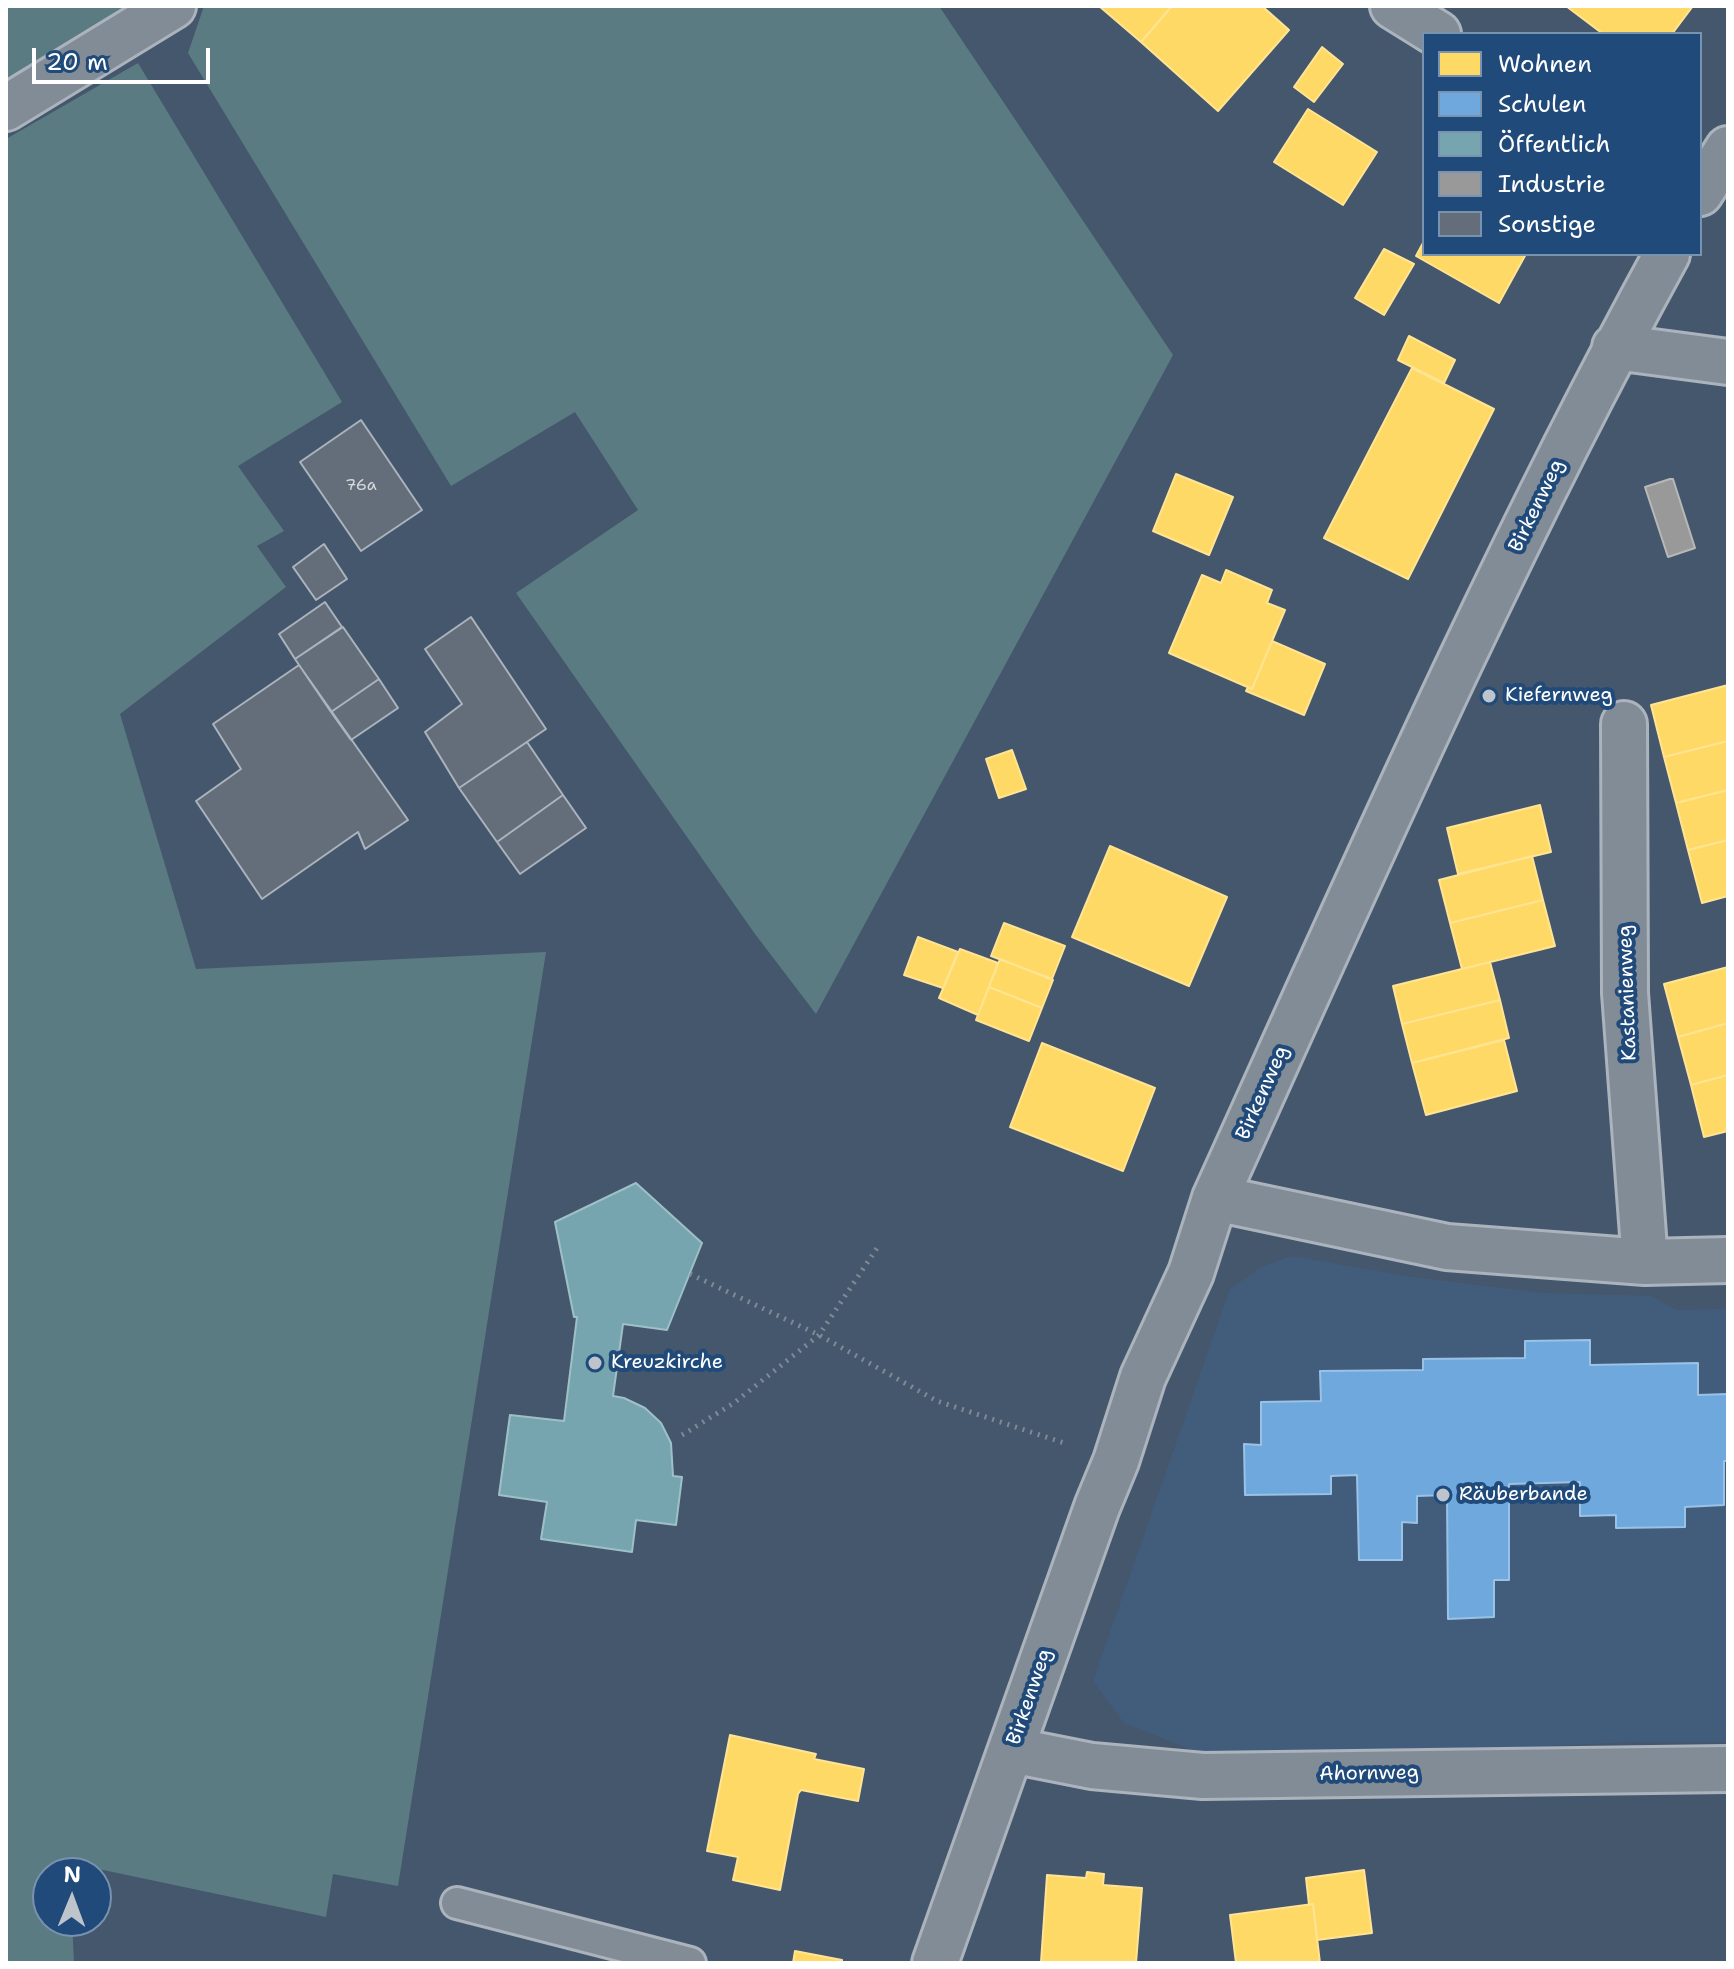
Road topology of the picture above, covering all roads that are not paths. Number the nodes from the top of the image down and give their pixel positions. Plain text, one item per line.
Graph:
1 (173, 6) edge
2 (1393, 6) edge
3 (1435, 32) edge
4 (6, 108) edge
5 (1666, 256) edge
6 (1615, 347) junction
7 (1728, 362) edge
8 (1624, 724) dead end
9 (1215, 1198) junction
10 (1728, 1260) edge
11 (1645, 1262) junction
12 (1011, 1750) junction
13 (1728, 1769) edge
14 (457, 1903) dead end
15 (690, 1963) edge
16 (935, 1963) edge

1 - 4 street
2 - 3 street
5 - 6 street, Birkenweg
6 - 7 street
6 - 9 street, Birkenweg
8 - 11 street, Kastanienweg
9 - 11 street
9 - 12 street, Birkenweg
10 - 11 street
12 - 13 street, Ahornweg
12 - 16 street, Birkenweg
14 - 15 lane

